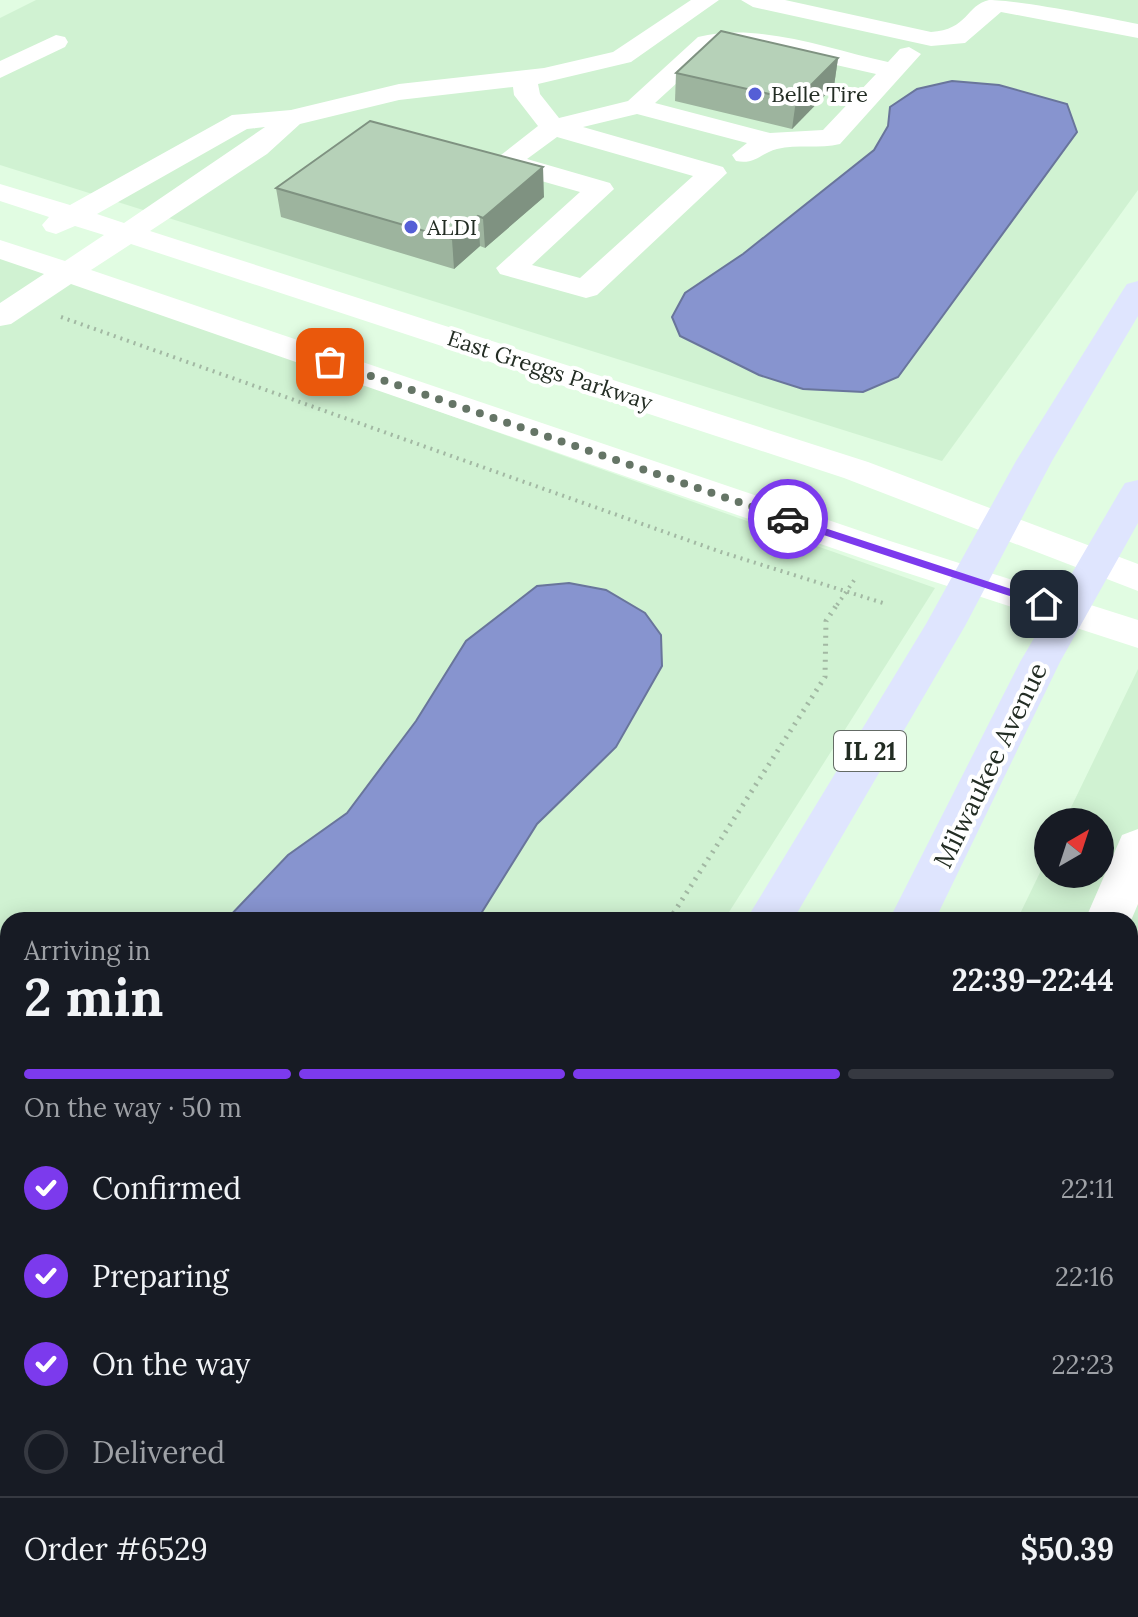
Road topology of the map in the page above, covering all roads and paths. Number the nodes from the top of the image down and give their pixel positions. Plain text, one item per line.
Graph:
1 (707, 0) edge
2 (753, 0) edge
3 (1049, 0) edge
4 (999, 2) edge
5 (1138, 18) edge
6 (1138, 31) edge
7 (923, 37) junction
8 (56, 42) dead end
9 (0, 71) edge
10 (894, 71) junction
11 (524, 78) junction
12 (637, 106) junction
13 (291, 118) junction
14 (553, 127) junction
15 (770, 141) junction
16 (713, 173) junction
17 (0, 192) edge
18 (71, 215) junction
19 (129, 234) junction
20 (4, 254) edge
21 (68, 272) junction
22 (1138, 290) edge
23 (56, 315) dead end
24 (0, 317) edge
25 (1138, 491) edge
26 (999, 524) junction
27 (1095, 560) junction
28 (1138, 578) edge
29 (968, 579) junction
30 (843, 593) junction
31 (883, 603) dead end
32 (1069, 612) junction
33 (1138, 634) edge
34 (1138, 847) edge
35 (674, 912) edge
36 (774, 912) edge
37 (916, 912) edge
38 (1111, 912) edge

1 - 11 street
2 - 7 street
3 - 5 street
4 - 6 street
4 - 7 street
7 - 10 street
8 - 9 street
10 - 12 street
10 - 15 street
11 - 13 street
11 - 14 street
12 - 14 street
12 - 15 street
13 - 18 street
13 - 19 street
14 - 16 street
14 - 16 street
15 - 16 street
17 - 18 street, East Greggs Parkway
18 - 19 street, East Greggs Parkway
18 - 20 street
19 - 21 street
19 - 26 street, East Greggs Parkway
20 - 21 street
21 - 24 street
21 - 29 street
22 - 26 main road, IL 21
23 - 30 path
25 - 27 main road, Milwaukee Avenue
26 - 27 street, East Greggs Parkway
26 - 29 main road, IL 21
27 - 28 street, East Greggs Parkway
27 - 32 main road, Milwaukee Avenue
29 - 32 street
29 - 36 main road, IL 21
30 - 31 path
30 - 35 path
32 - 33 street
32 - 37 main road, Milwaukee Avenue
34 - 38 street

